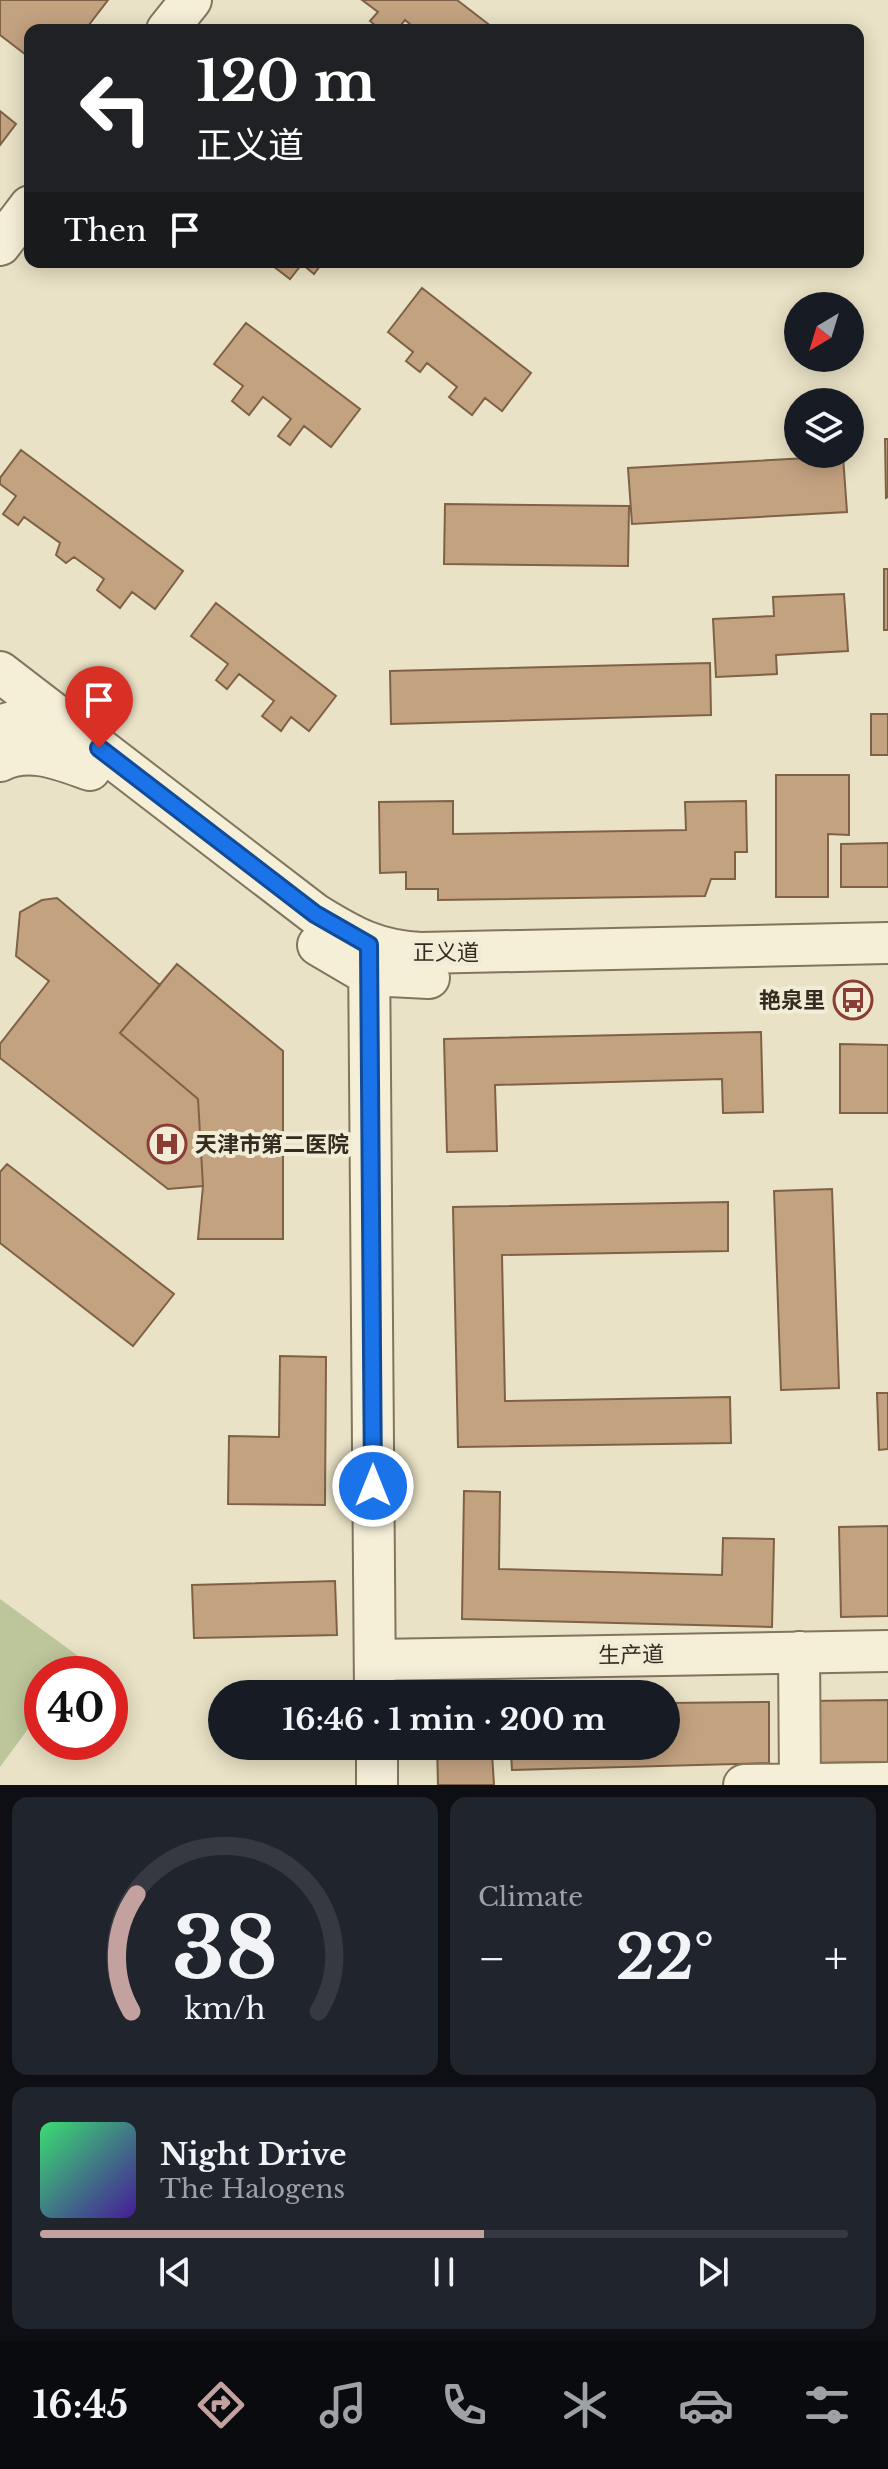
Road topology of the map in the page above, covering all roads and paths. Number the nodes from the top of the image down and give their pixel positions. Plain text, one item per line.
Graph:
1 (191, 0) edge
2 (172, 24) edge
3 (24, 214) edge
4 (0, 245) edge
5 (5, 697) edge
6 (0, 761) edge
7 (888, 943) edge
8 (369, 960) junction
9 (888, 971) edge
10 (888, 1651) edge
11 (799, 1652) junction
12 (375, 1677) edge
13 (377, 1760) edge
14 (888, 1783) edge
15 (377, 1785) edge
16 (744, 1785) edge
17 (800, 1785) edge

1 - 2 street
3 - 4 street
5 - 6 street
5 - 8 street, 正义道
7 - 8 street, 正义道
8 - 9 street, 正义道
8 - 12 street
10 - 11 street, 生产道
11 - 12 street, 生产道
11 - 17 street
13 - 15 street
14 - 17 street
16 - 17 street

